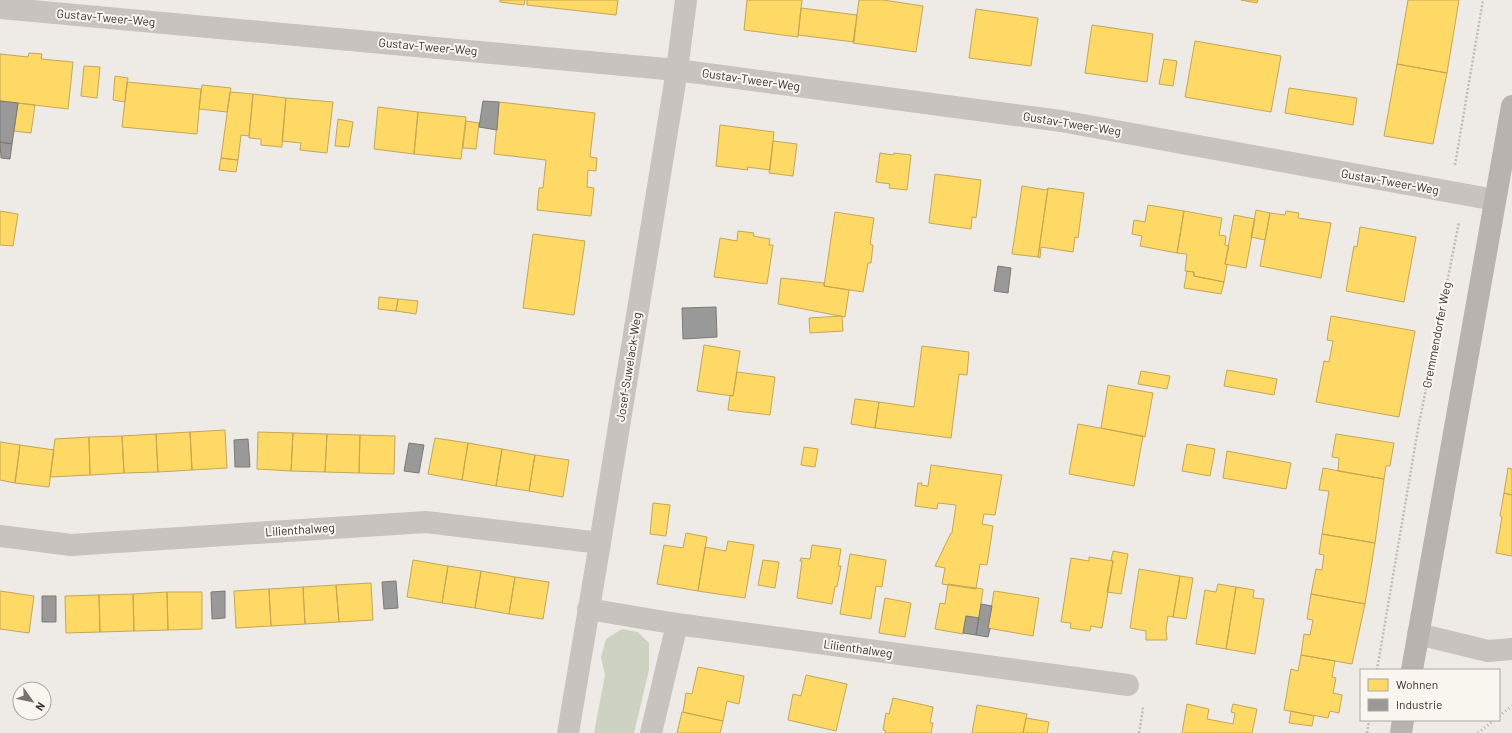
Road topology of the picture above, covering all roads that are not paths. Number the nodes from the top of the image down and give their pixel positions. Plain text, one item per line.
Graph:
1 (686, 0) edge
2 (0, 8) edge
3 (676, 70) junction
4 (1512, 106) edge
5 (1495, 200) junction
6 (0, 536) edge
7 (600, 543) junction
8 (588, 609) junction
9 (677, 624) junction
10 (1418, 634) junction
11 (1512, 649) edge
12 (1412, 669) edge
13 (1128, 686) dead end
14 (1403, 721) edge
15 (568, 733) edge
16 (651, 733) edge
17 (1401, 733) edge

1 - 3 street, Josef-Suwelack-Weg
2 - 3 street, Gustav-Tweer-Weg
3 - 5 street, Gustav-Tweer-Weg
3 - 7 street, Josef-Suwelack-Weg
4 - 5 street
5 - 10 street
6 - 7 street, Lilienthalweg
7 - 8 street, Josef-Suwelack-Weg
8 - 9 street, Lilienthalweg
8 - 15 street, Josef-Suwelack-Weg
9 - 13 street, Lilienthalweg
9 - 16 street
10 - 11 street
10 - 12 street
14 - 17 street

